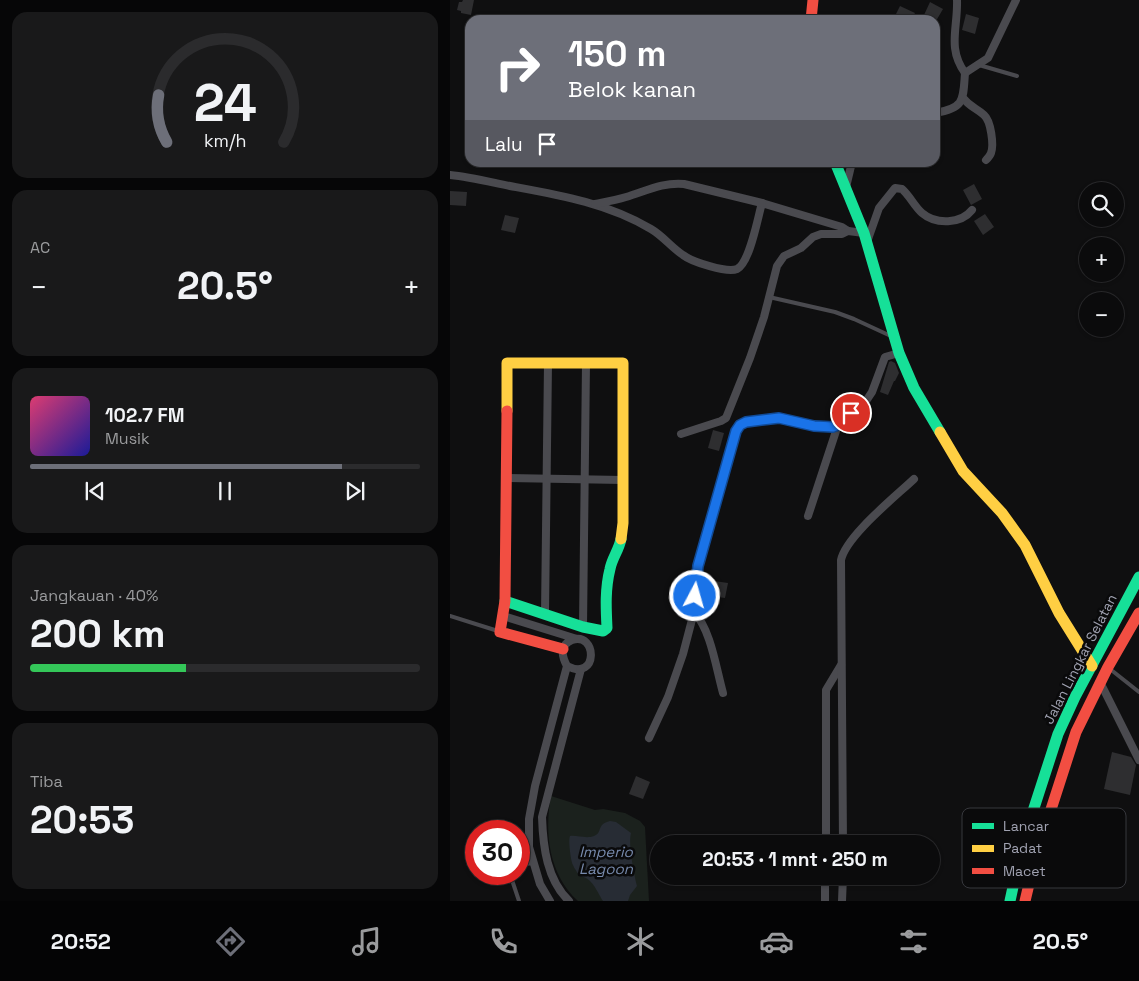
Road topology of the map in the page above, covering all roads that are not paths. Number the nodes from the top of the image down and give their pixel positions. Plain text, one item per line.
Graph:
1 (813, 0) edge
2 (957, 0) edge
3 (1016, 0) edge
4 (812, 15) edge
5 (979, 65) junction
6 (965, 73) junction
7 (1017, 76) dead end
8 (963, 98) junction
9 (940, 112) edge
10 (986, 160) dead end
11 (837, 167) edge
12 (851, 167) edge
13 (450, 175) edge
14 (846, 187) junction
15 (762, 202) junction
16 (595, 204) junction
17 (972, 210) dead end
18 (848, 231) junction
19 (866, 238) junction
20 (768, 296) junction
21 (895, 338) junction
22 (899, 353) junction
23 (548, 363) junction
24 (586, 363) junction
25 (838, 425) junction
26 (681, 434) dead end
27 (506, 478) junction
28 (546, 479) junction
29 (585, 479) junction
30 (914, 479) dead end
31 (623, 480) junction
32 (808, 516) dead end
33 (1138, 580) edge
34 (505, 601) junction
35 (694, 612) junction
36 (1139, 613) edge
37 (545, 614) junction
38 (450, 616) edge
39 (503, 616) junction
40 (583, 627) junction
41 (500, 632) junction
42 (578, 639) junction
43 (563, 649) junction
44 (842, 665) junction
45 (567, 666) junction
46 (1092, 666) junction
47 (1108, 668) junction
48 (581, 669) junction
49 (1100, 682) junction
50 (1139, 692) edge
51 (723, 693) dead end
52 (649, 738) dead end
53 (1139, 760) edge
54 (536, 786) junction
55 (548, 790) junction
56 (1034, 808) edge
57 (1051, 808) edge
58 (826, 835) edge
59 (842, 835) edge
60 (530, 863) edge
61 (533, 863) junction
62 (552, 877) junction
63 (540, 884) junction
64 (514, 885) edge
65 (825, 885) edge
66 (843, 885) edge
67 (1013, 888) edge
68 (1028, 888) edge
69 (519, 901) edge
70 (550, 901) edge
71 (569, 901) edge
72 (825, 901) edge
73 (842, 901) edge
74 (1010, 901) edge
75 (1025, 901) edge

1 - 4 main road
2 - 6 street
3 - 5 street
5 - 6 street
5 - 7 lane
6 - 8 street
8 - 9 street
8 - 10 street
11 - 14 main road
12 - 14 street
13 - 16 street
14 - 19 main road
15 - 16 street
15 - 16 street
15 - 18 street
17 - 19 street
18 - 19 street
18 - 20 street
19 - 21 main road
20 - 21 lane
20 - 26 street
21 - 22 main road
22 - 25 street
22 - 46 main road
23 - 24 main road
23 - 27 main road
23 - 28 street
24 - 29 street
24 - 31 main road
25 - 32 street
25 - 35 street
27 - 28 street
27 - 34 main road
28 - 29 street
28 - 37 street
29 - 31 street
29 - 40 street
30 - 44 street
31 - 40 main road
33 - 46 main road, Jalan Lingkar Selatan
34 - 37 main road
34 - 39 main road
35 - 51 street
35 - 52 street
36 - 47 main road, Jalan Lingkar Selatan
37 - 40 main road
38 - 41 lane
39 - 41 main road
39 - 42 street
41 - 43 main road
42 - 43 street
42 - 48 street
43 - 45 street
44 - 58 street
44 - 59 street
45 - 48 street
45 - 54 street
46 - 56 main road, Jalan Lingkar Selatan
47 - 49 main road, Jalan Lingkar Selatan
47 - 50 lane
48 - 55 street
49 - 53 street
49 - 57 main road, Jalan Lingkar Selatan
54 - 55 street
54 - 61 street
55 - 62 street
60 - 61 lane
61 - 63 street
62 - 63 street
62 - 71 street
63 - 70 street
64 - 69 lane
65 - 72 street
66 - 73 street
67 - 74 main road, Jalan Lingkar Selatan
68 - 75 main road, Jalan Lingkar Selatan

